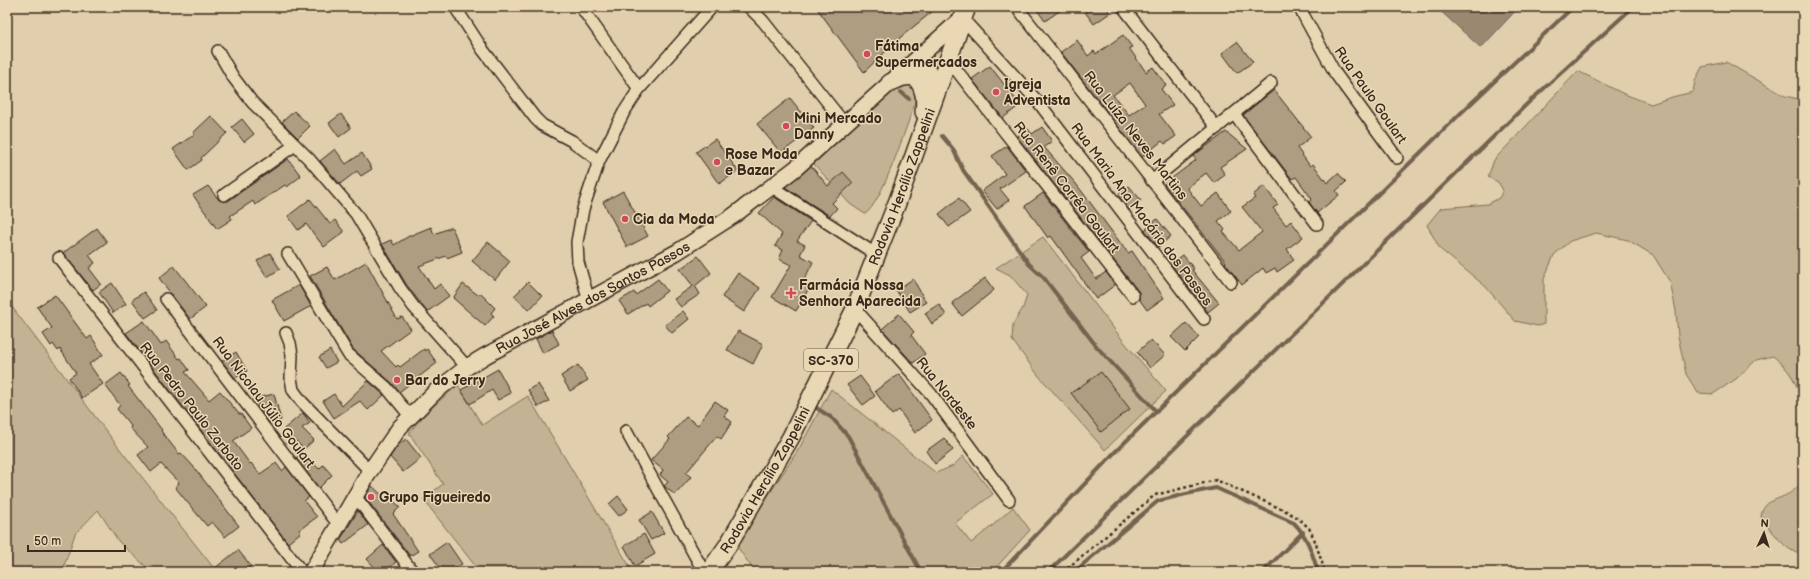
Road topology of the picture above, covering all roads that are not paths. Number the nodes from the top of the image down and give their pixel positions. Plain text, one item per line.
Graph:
1 (455, 7) edge
2 (581, 7) edge
3 (712, 7) edge
4 (749, 7) edge
5 (1017, 7) edge
6 (1122, 7) edge
7 (1299, 7) edge
8 (965, 13) edge
9 (218, 51) dead end
10 (949, 52) junction
11 (916, 59) junction
12 (890, 83) junction
13 (1271, 83) dead end
14 (639, 89) junction
15 (936, 90) junction
16 (1234, 114) junction
17 (844, 123) junction
18 (1217, 128) junction
19 (921, 132) junction
20 (295, 145) junction
21 (1397, 158) dead end
22 (599, 161) junction
23 (1152, 181) junction
24 (772, 187) junction
25 (224, 195) dead end
26 (1317, 224) dead end
27 (288, 254) dead end
28 (877, 255) junction
29 (59, 258) dead end
30 (1231, 282) dead end
31 (1133, 296) dead end
32 (166, 299) dead end
33 (589, 301) junction
34 (855, 309) junction
35 (1204, 319) dead end
36 (286, 333) dead end
37 (467, 367) junction
38 (410, 416) junction
39 (626, 431) dead end
40 (370, 471) junction
41 (355, 496) junction
42 (1009, 500) dead end
43 (338, 524) junction
44 (302, 572) edge
45 (311, 572) edge
46 (413, 572) edge
47 (704, 572) edge
48 (709, 572) edge

1 - 22 street
2 - 14 street
3 - 14 street
4 - 17 street
5 - 23 street, Rua Luíza Neves Martins
6 - 18 street
7 - 21 street, Rua Paulo Goulart
8 - 10 main road, Rodovia Hercílio Zappelini / SC-370
8 - 11 street, Rua José Alves dos Santos Passos
8 - 35 street, Rua Maria Ana Macário dos Passos
9 - 20 street
10 - 11 street, Rua José Alves dos Santos Passos
10 - 15 main road, Rodovia Hercílio Zappelini / SC-370
10 - 31 street, Rua Renê Corrêa Goulart
11 - 12 street, Rua José Alves dos Santos Passos
12 - 15 main road
12 - 17 street, Rua José Alves dos Santos Passos
12 - 19 main road
13 - 16 street
14 - 22 street
15 - 19 main road, Rodovia Hercílio Zappelini / SC-370
16 - 18 street
16 - 26 street
17 - 24 street, Rua José Alves dos Santos Passos
18 - 23 street
19 - 28 main road, Rodovia Hercílio Zappelini / SC-370
20 - 25 street
20 - 37 street
22 - 33 street
23 - 30 street, Rua Luíza Neves Martins
24 - 28 street
24 - 33 street, Rua José Alves dos Santos Passos
27 - 38 street
28 - 34 main road, Rodovia Hercílio Zappelini / SC-370
29 - 44 street, Rua Pedro Paulo Zarbato
32 - 43 street, Rua Nicolau Júlio Goulart
33 - 37 street, Rua José Alves dos Santos Passos
34 - 42 street, Rua Nordeste
34 - 48 main road, Rodovia Hercílio Zappelini / SC-370
36 - 40 street
37 - 38 street, Rua José Alves dos Santos Passos
38 - 40 street, Rua José Alves dos Santos Passos
39 - 47 street
40 - 41 street, Rua José Alves dos Santos Passos
41 - 43 street, Rua José Alves dos Santos Passos
41 - 46 street
43 - 45 street, Rua José Alves dos Santos Passos

